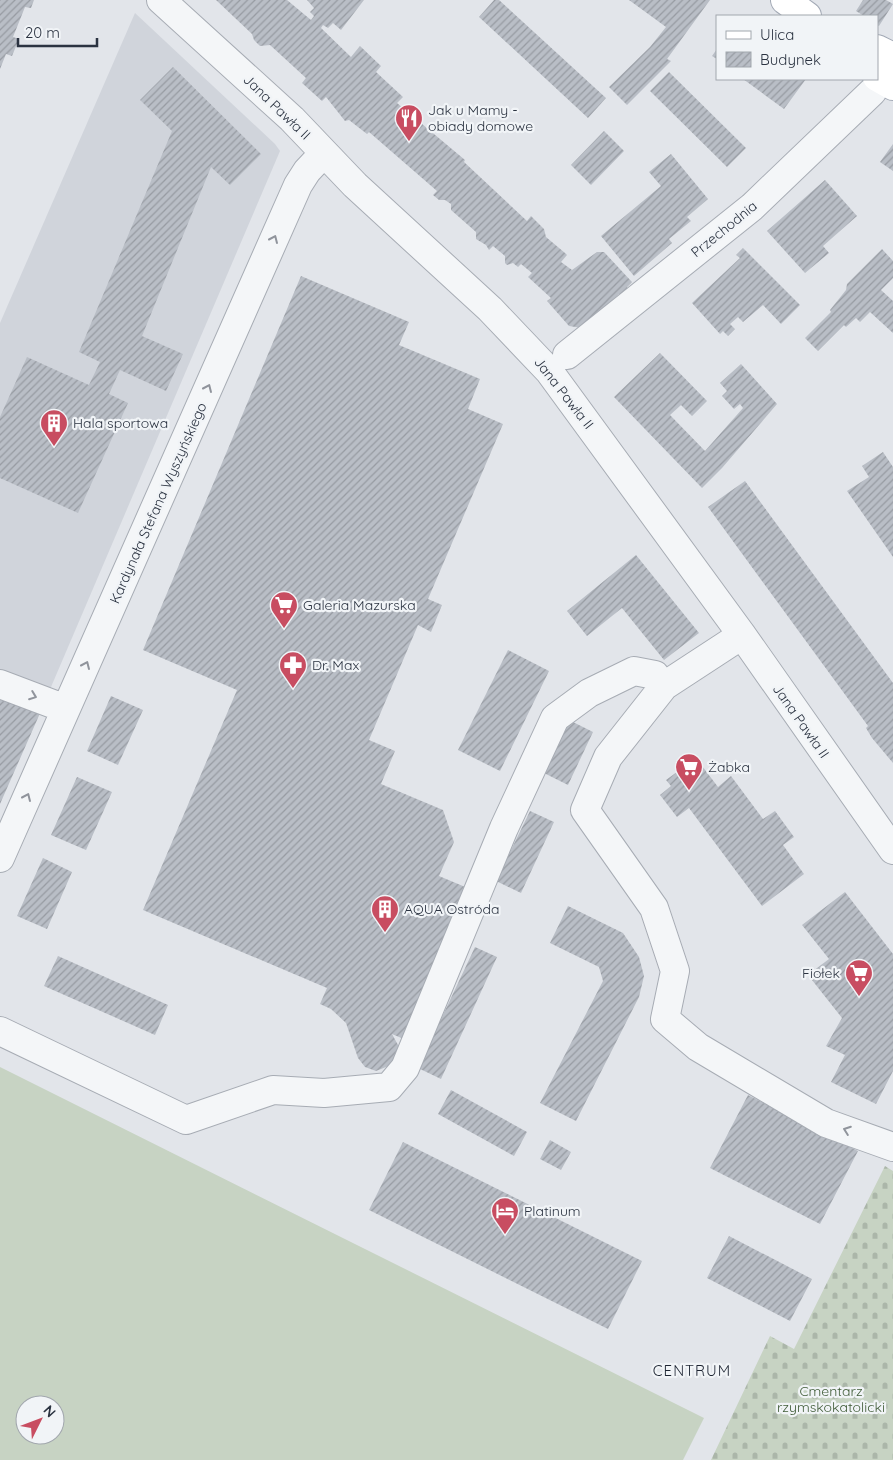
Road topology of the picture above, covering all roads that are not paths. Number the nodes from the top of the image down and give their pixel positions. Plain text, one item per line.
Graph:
1 (161, 0) edge
2 (785, 0) edge
3 (806, 15) edge
4 (878, 50) edge
5 (893, 57) edge
6 (881, 85) edge
7 (324, 153) junction
8 (567, 356) dead end
9 (742, 635) junction
10 (0, 684) edge
11 (664, 686) junction
12 (66, 709) junction
13 (6, 829) edge
14 (893, 850) edge
15 (0, 858) edge
16 (0, 1031) edge
17 (893, 1147) edge

1 - 7 street, Jana Pawła II
2 - 3 main road
4 - 5 main road
6 - 8 street, Przechodnia
7 - 9 street, Jana Pawła II
12 -> 7 street, Kardynała Stefana Wyszyńskiego
9 - 11 street
9 - 14 street, Jana Pawła II
10 -> 12 street
11 - 16 street
17 -> 11 street
13 -> 12 street, Kardynała Stefana Wyszyńskiego
13 - 15 street, Kardynała Stefana Wyszyńskiego

